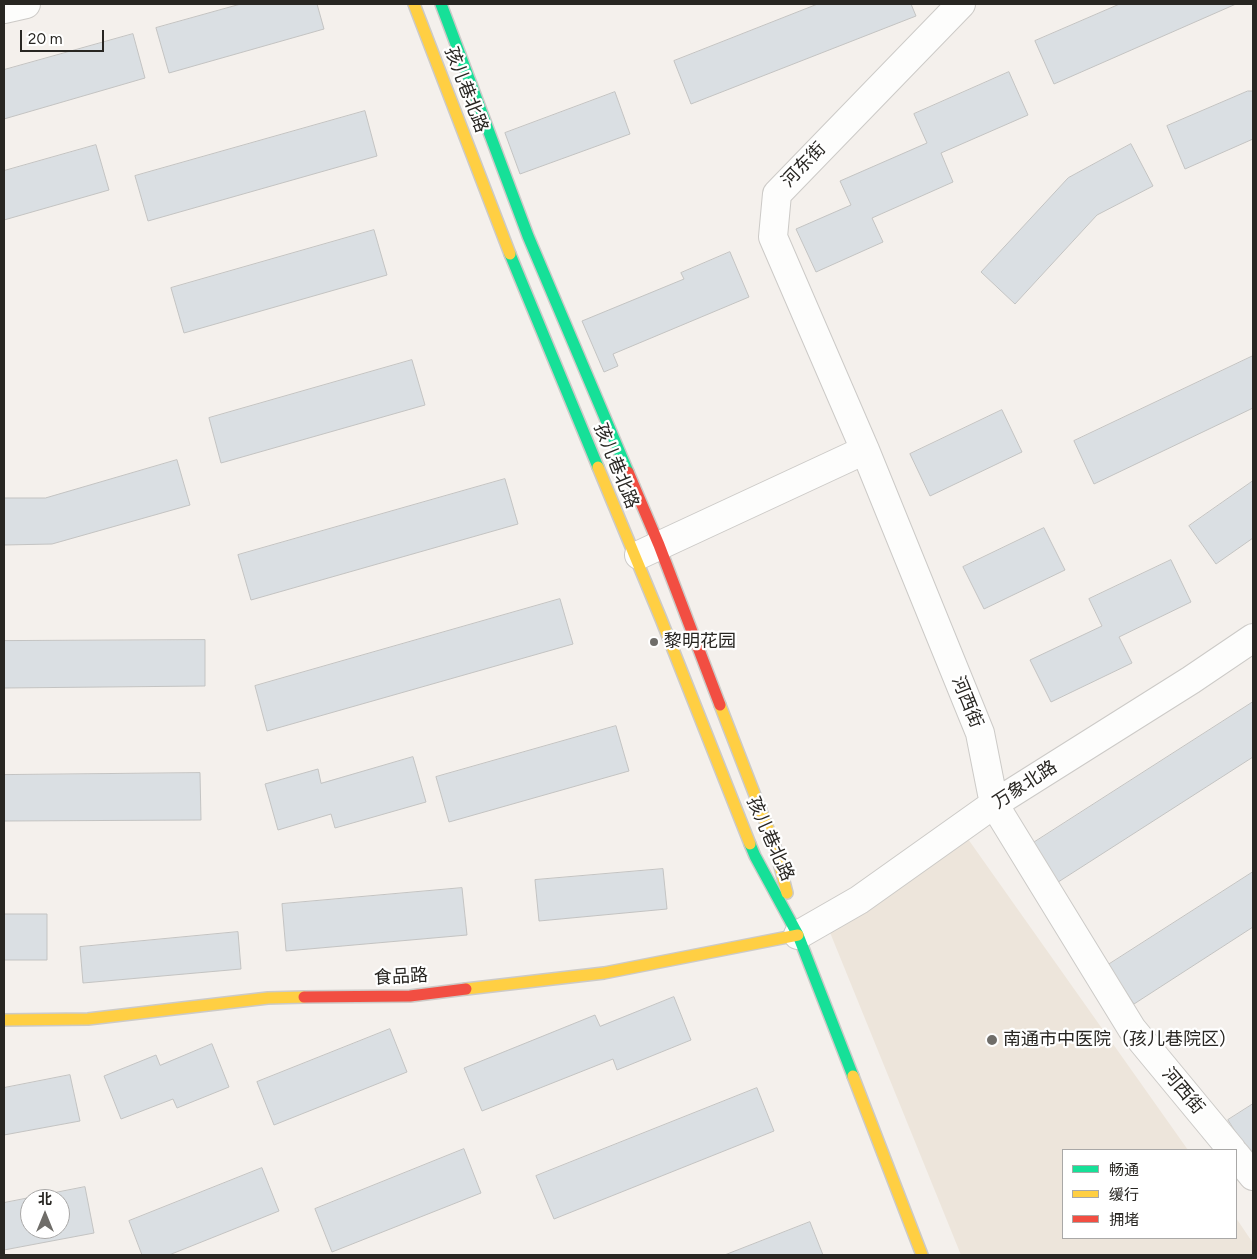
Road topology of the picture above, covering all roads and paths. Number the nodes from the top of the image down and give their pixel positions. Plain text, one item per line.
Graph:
1 (26, 4) edge
2 (414, 4) edge
3 (441, 4) edge
4 (961, 4) edge
5 (4, 10) edge
6 (865, 450) junction
7 (659, 545) junction
8 (634, 556) junction
9 (1253, 638) edge
10 (994, 804) junction
11 (798, 935) junction
12 (4, 1020) edge
13 (1231, 1149) edge
14 (1237, 1156) edge
15 (1253, 1176) edge
16 (922, 1255) edge

1 - 5 street
2 - 8 main road, 孩儿巷北路
3 - 7 main road, 孩儿巷北路
4 - 6 street, 河东街
6 - 7 street
6 - 10 street, 河西街
7 - 8 street
7 - 11 main road, 孩儿巷北路
8 - 11 main road, 孩儿巷北路
9 - 10 street, 万象北路
10 - 11 street, 万象北路
10 - 13 street, 河西街
11 - 12 main road, 食品路
11 - 16 main road, 孩儿巷北路
14 - 15 street

